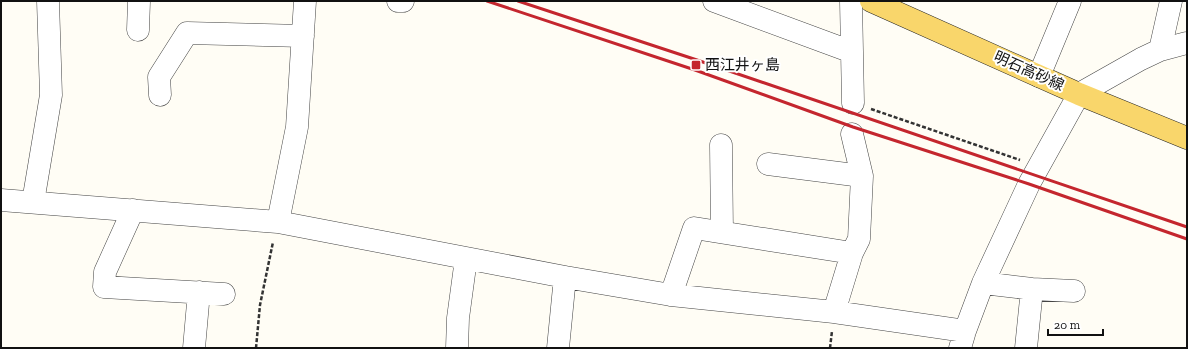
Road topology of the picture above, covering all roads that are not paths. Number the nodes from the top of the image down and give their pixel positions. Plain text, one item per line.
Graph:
1 (48, 1) edge
2 (139, 1) edge
3 (305, 1) edge
4 (398, 1) edge
5 (714, 1) edge
6 (851, 1) edge
7 (871, 1) edge
8 (1070, 1) edge
9 (1171, 1) edge
10 (403, 2) edge
11 (138, 30) dead end
12 (303, 36) junction
13 (1187, 43) edge
14 (1160, 50) junction
15 (852, 52) junction
16 (1039, 76) junction
17 (1079, 94) junction
18 (160, 95) dead end
19 (853, 103) road end
20 (852, 134) dead end
21 (1187, 138) edge
22 (721, 145) dead end
23 (768, 164) dead end
24 (862, 176) junction
25 (1, 200) edge
26 (33, 202) junction
27 (133, 210) junction
28 (278, 222) junction
29 (722, 232) junction
30 (852, 253) junction
31 (466, 259) junction
32 (565, 277) junction
33 (983, 283) junction
34 (1032, 289) junction
35 (1074, 291) dead end
36 (199, 292) junction
37 (224, 294) dead end
38 (671, 295) junction
39 (834, 312) junction
40 (963, 339) edge
41 (194, 348) edge
42 (457, 348) edge
43 (558, 348) edge
44 (1026, 348) edge

1 - 26 street
2 - 11 street
3 - 12 street
4 - 10 street
5 - 15 street
6 - 15 street
7 - 16 main road, 明石高砂線
8 - 16 street
9 - 14 street
12 - 18 street
12 - 28 street
13 - 14 street
14 - 17 street
15 - 19 street
16 - 17 main road, 明石高砂線
17 - 21 main road, 明石高砂線
17 - 33 street
20 - 24 street
22 - 29 street
23 - 24 street
24 - 30 street
25 - 26 street
26 - 27 street
27 - 28 street
27 - 36 street
28 - 31 street
29 - 30 street
29 - 38 street
30 - 39 street
31 - 32 street
31 - 42 street
32 - 38 street
32 - 43 street
33 - 34 street
33 - 40 street
34 - 35 street
34 - 44 street
36 - 37 street
36 - 41 street
38 - 39 street
39 - 40 street

